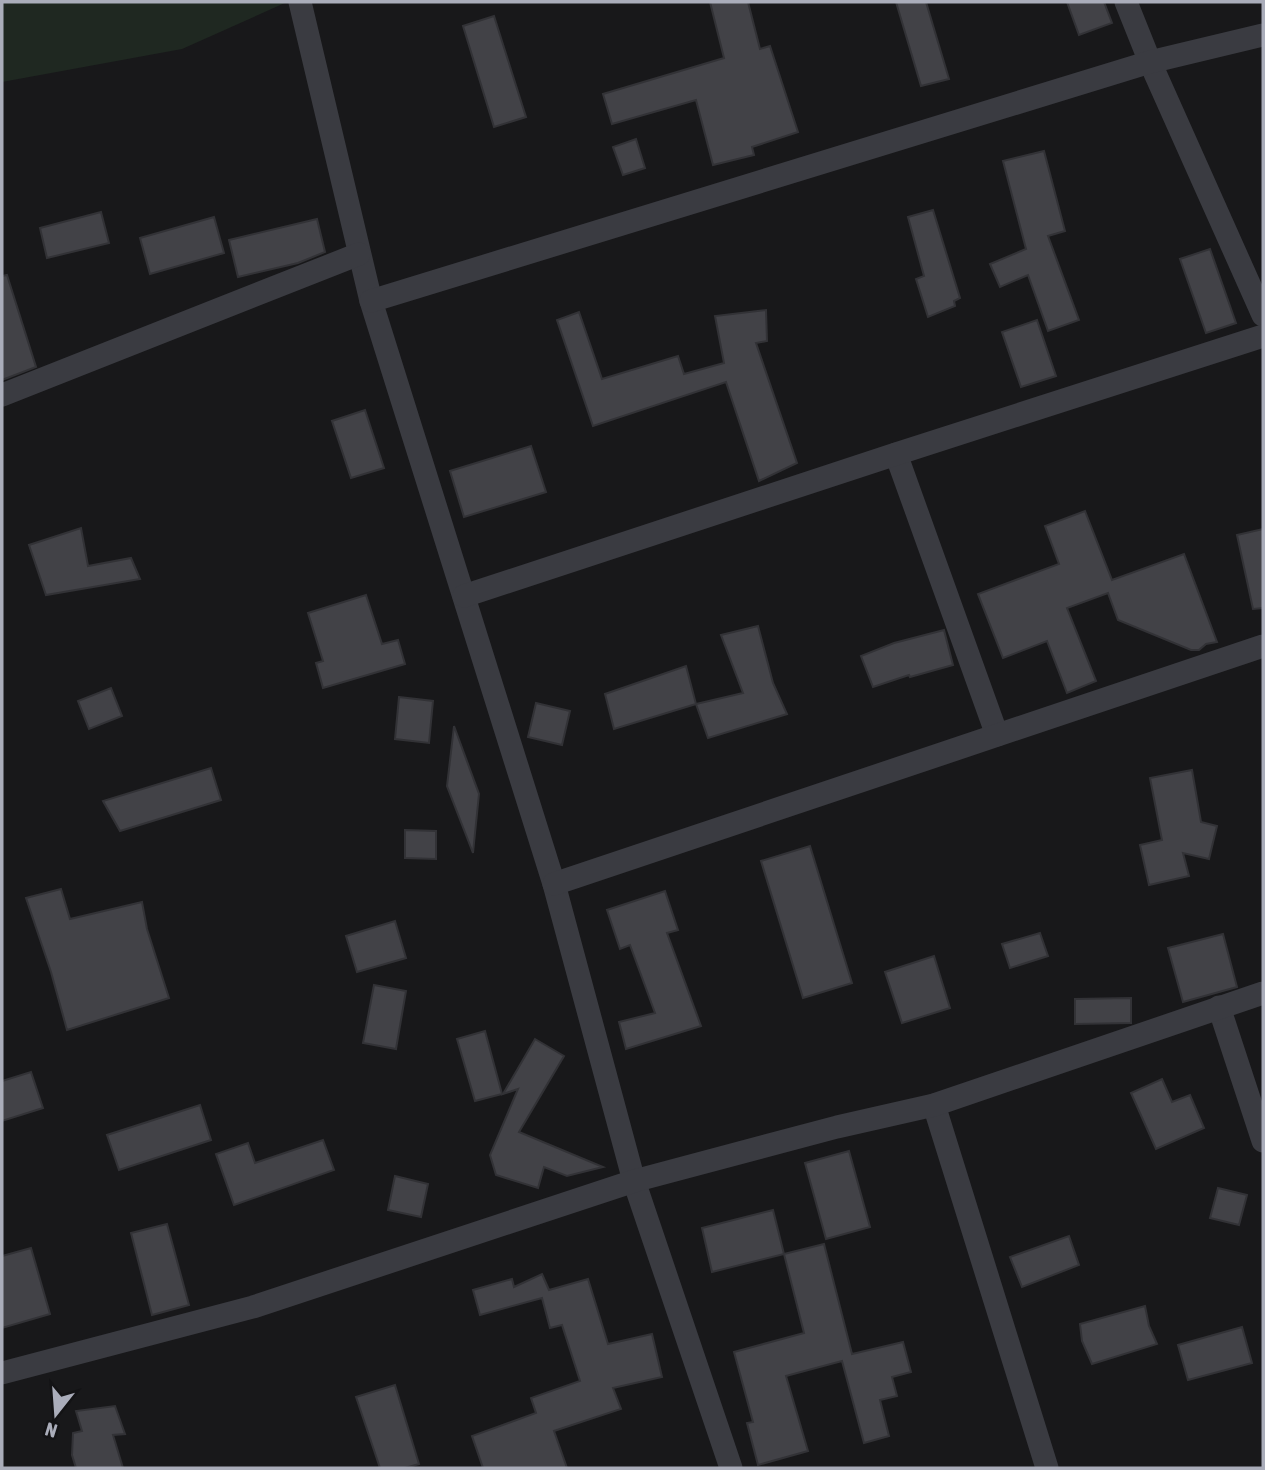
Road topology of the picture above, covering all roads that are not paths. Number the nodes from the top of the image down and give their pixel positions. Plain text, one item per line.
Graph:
1 (300, 2) edge
2 (1126, 2) edge
3 (1263, 35) edge
4 (1150, 62) junction
5 (359, 254) junction
6 (371, 301) junction
7 (1263, 315) edge
8 (1263, 336) edge
9 (2, 395) edge
10 (896, 454) junction
11 (464, 596) junction
12 (1263, 646) edge
13 (997, 735) junction
14 (554, 884) junction
15 (1263, 993) edge
16 (1219, 1007) junction
17 (934, 1105) junction
18 (1263, 1141) edge
19 (634, 1181) junction
20 (2, 1373) edge
21 (731, 1468) edge
22 (1047, 1468) edge

1 - 5 street
2 - 4 street
3 - 4 street
4 - 6 street
4 - 7 street
5 - 6 street
5 - 9 street
6 - 11 street
8 - 10 street
10 - 11 street
10 - 13 street
11 - 14 street
12 - 13 street
13 - 14 street
14 - 19 street
15 - 16 street
16 - 17 street
16 - 18 street
17 - 19 street
17 - 22 street
19 - 20 street
19 - 21 street

